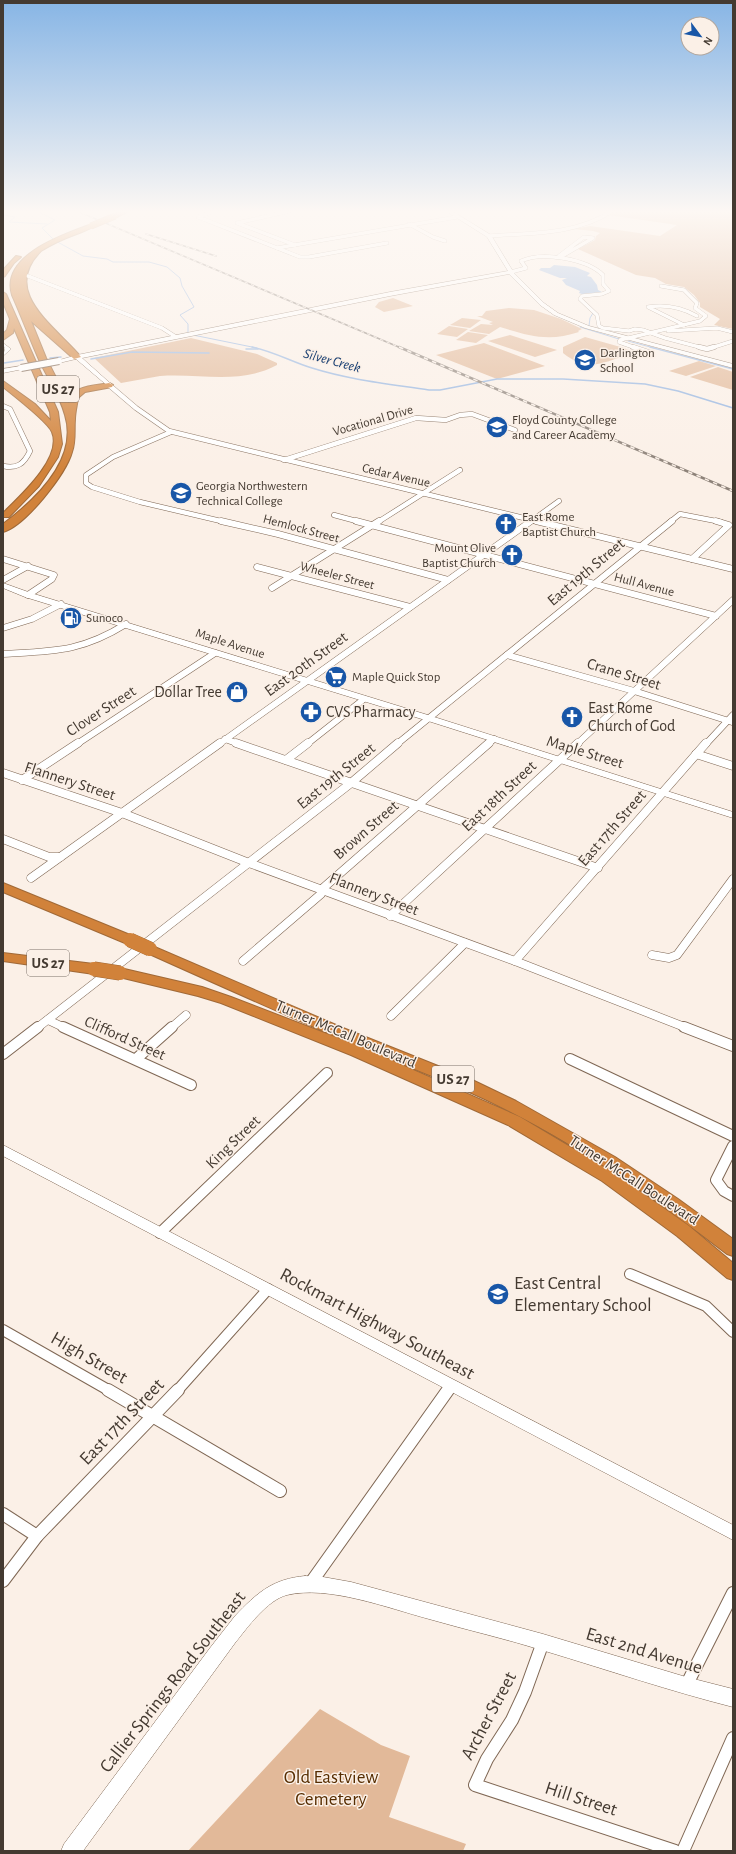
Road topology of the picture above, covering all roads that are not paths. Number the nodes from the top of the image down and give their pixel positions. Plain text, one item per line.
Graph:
1 (4, 298) edge
2 (17, 298) edge
3 (83, 298) edge
4 (375, 298) edge
5 (536, 298) edge
6 (581, 298) edge
7 (692, 298) edge
8 (23, 312) junction
9 (13, 320) junction
10 (703, 320) junction
11 (684, 325) junction
12 (659, 330) junction
13 (733, 332) edge
14 (649, 333) junction
15 (178, 337) junction
16 (627, 338) junction
17 (3, 339) edge
18 (733, 341) edge
19 (651, 353) dead end
20 (3, 354) edge
21 (77, 357) junction
22 (733, 366) edge
23 (3, 371) edge
24 (3, 383) edge
25 (109, 385) junction
26 (3, 406) edge
27 (71, 420) junction
28 (515, 430) dead end
29 (57, 432) junction
30 (171, 432) junction
31 (283, 460) junction
32 (3, 466) edge
33 (460, 470) dead end
34 (424, 494) junction
35 (559, 501) dead end
36 (334, 515) dead end
37 (3, 517) edge
38 (532, 520) junction
39 (374, 524) junction
40 (4, 529) edge
41 (639, 547) junction
42 (333, 549) junction
43 (484, 554) junction
44 (3, 559) edge
45 (692, 559) junction
46 (28, 566) junction
47 (257, 567) dead end
48 (733, 569) edge
49 (291, 575) junction
50 (3, 580) edge
51 (448, 580) junction
52 (594, 584) junction
53 (3, 585) edge
54 (272, 588) dead end
55 (3, 590) edge
56 (27, 594) junction
57 (733, 600) edge
58 (61, 604) junction
59 (410, 607) junction
60 (716, 616) junction
61 (126, 624) junction
62 (3, 628) edge
63 (215, 653) junction
64 (3, 654) edge
65 (507, 655) junction
66 (306, 681) junction
67 (634, 691) junction
68 (364, 698) junction
69 (428, 718) junction
70 (731, 719) edge
71 (494, 739) junction
72 (225, 740) junction
73 (696, 754) junction
74 (286, 760) junction
75 (560, 760) junction
76 (733, 766) edge
77 (3, 773) edge
78 (22, 780) junction
79 (351, 783) junction
80 (664, 792) junction
81 (417, 806) junction
82 (122, 813) junction
83 (733, 815) edge
84 (485, 829) junction
85 (3, 839) edge
86 (60, 857) junction
87 (249, 863) junction
88 (598, 868) junction
89 (31, 878) dead end
90 (733, 879) edge
91 (3, 887) edge
92 (730, 888) edge
93 (322, 889) junction
94 (3, 892) edge
95 (57, 910) junction
96 (390, 916) junction
97 (465, 943) junction
98 (652, 955) dead end
99 (3, 957) edge
100 (243, 961) dead end
101 (515, 961) junction
102 (186, 1015) dead end
103 (391, 1016) dead end
104 (48, 1020) junction
105 (733, 1046) edge
106 (3, 1054) edge
107 (136, 1059) junction
108 (570, 1060) dead end
109 (327, 1073) dead end
110 (190, 1085) dead end
111 (733, 1136) edge
112 (733, 1146) edge
113 (3, 1150) edge
114 (733, 1196) edge
115 (698, 1221) junction
116 (160, 1233) junction
117 (733, 1244) edge
118 (733, 1249) edge
119 (717, 1260) junction
120 (733, 1273) edge
121 (630, 1274) dead end
122 (733, 1278) edge
123 (268, 1289) junction
124 (3, 1330) edge
125 (733, 1332) edge
126 (451, 1385) junction
127 (154, 1416) junction
128 (280, 1491) dead end
129 (3, 1514) edge
130 (733, 1533) edge
131 (37, 1536) junction
132 (3, 1581) edge
133 (310, 1584) junction
134 (733, 1593) edge
135 (543, 1642) junction
136 (686, 1686) junction
137 (733, 1698) edge
138 (733, 1738) edge
139 (475, 1784) joint
140 (71, 1851) edge
141 (675, 1851) edge
142 (682, 1851) edge

1 - 9 highway, US 27
2 - 8 highway, US 27
3 - 15 street
4 - 15 street
5 - 16 street
6 - 14 street
7 - 10 street
8 - 21 highway
8 - 27 highway, US 27
9 - 17 highway
9 - 29 highway, US 27
10 - 11 street
10 - 11 street
11 - 12 street
12 - 13 street
12 - 14 street
14 - 16 street
14 - 18 street
15 - 21 street
16 - 19 street
16 - 22 street
17 - 20 street
21 - 23 street, bridge
21 - 25 street, Cedar Avenue
24 - 29 highway
25 - 27 highway
25 - 30 street, Cedar Avenue
26 - 32 street
27 - 40 highway, US 27
28 - 31 street, Vocational Drive
29 - 37 highway, US 27
30 - 31 street, Cedar Avenue
30 - 42 street, Hemlock Street
31 - 34 street, Cedar Avenue
33 - 34 street
34 - 38 street, Cedar Avenue
34 - 39 street
35 - 38 street, East 20th Street
36 - 39 street, Hull Avenue
38 - 41 street, Cedar Avenue
38 - 43 street, East 20th Street
39 - 42 street
39 - 43 street, Hull Avenue
41 - 45 street, Cedar Avenue
41 - 45 street, East 19th Street
41 - 52 street, East 19th Street
42 - 49 street
42 - 51 street, Hemlock Street
43 - 51 street, East 20th Street
43 - 52 street, Hull Avenue
44 - 46 street
45 - 48 street, Cedar Avenue
46 - 50 street
46 - 56 street
47 - 49 street, Wheeler Street
49 - 54 street
49 - 59 street, Wheeler Street
51 - 59 street, East 20th Street
52 - 60 street, Hull Avenue
52 - 65 street, East 19th Street
53 - 56 street, Maple Avenue
55 - 56 street, Maple Avenue
56 - 58 street, Maple Avenue
57 - 60 street, East 18th Street
58 - 61 street, Maple Avenue
58 - 62 street
59 - 66 street, East 20th Street
60 - 67 street, East 18th Street
61 - 63 street, Maple Avenue
61 - 64 street
63 - 66 street, Maple Avenue
63 - 78 street, Clover Street
65 - 67 street, Crane Street
65 - 69 street, East 19th Street
66 - 68 street, Maple Avenue
66 - 72 street, East 20th Street
67 - 70 street, Crane Street
67 - 75 street, East 18th Street
68 - 69 street, Maple Avenue
68 - 74 street
69 - 71 street, Maple Street
69 - 79 street, East 19th Street
70 - 73 street, East 17th Street
71 - 75 street, Maple Street
71 - 81 street, Brown Street
72 - 74 street
72 - 82 street, East 20th Street
73 - 76 street
73 - 80 street, East 17th Street
74 - 79 street
75 - 80 street, Maple Street
75 - 84 street, East 18th Street
77 - 78 street, Flannery Street
78 - 82 street, Flannery Street
79 - 81 street
79 - 87 street, East 19th Street
80 - 83 street, Maple Street
80 - 88 street, East 17th Street
81 - 84 street
81 - 93 street, Brown Street
82 - 86 street, East 20th Street
82 - 87 street, Flannery Street
84 - 88 street
84 - 96 street, East 18th Street
85 - 86 street
86 - 89 street, East 20th Street
87 - 93 street, Flannery Street
87 - 104 street, East 19th Street
88 - 101 street, East 17th Street
90 - 92 street
91 - 95 highway, Turner McCall Boulevard / US 27
92 - 98 street
93 - 96 street, Flannery Street
93 - 100 street, Brown Street
94 - 95 highway
95 - 115 highway, Turner McCall Boulevard / US 27, bridge
96 - 97 street, Flannery Street
97 - 101 street, Flannery Street
97 - 103 street
99 - 119 highway, Turner McCall Boulevard / US 27, bridge
101 - 105 street, Flannery Street
102 - 107 street
104 - 106 street, East 19th Street
104 - 107 street, Clifford Street
107 - 110 street, Clifford Street
108 - 111 street
109 - 116 street, King Street
112 - 114 street
113 - 116 street, Rockmart Highway Southeast
115 - 117 highway
115 - 118 highway, Turner McCall Boulevard / US 27
116 - 123 street, Rockmart Highway Southeast
119 - 120 highway, Turner McCall Boulevard / US 27
119 - 122 highway
121 - 125 street
123 - 126 street, Rockmart Highway Southeast
123 - 127 street, East 17th Street
124 - 127 street, High Street
126 - 130 street, Rockmart Highway Southeast
126 - 133 street
127 - 128 street, High Street
127 - 131 street, East 17th Street
129 - 131 street
131 - 132 street, East 17th Street
133 - 135 street, Callier Springs Road Southeast
133 - 140 street, Callier Springs Road Southeast
134 - 136 street
135 - 136 street, East 2nd Avenue
135 - 139 street, Archer Street
136 - 137 street, East 2nd Avenue
138 - 142 street
139 - 141 street, Hill Street

